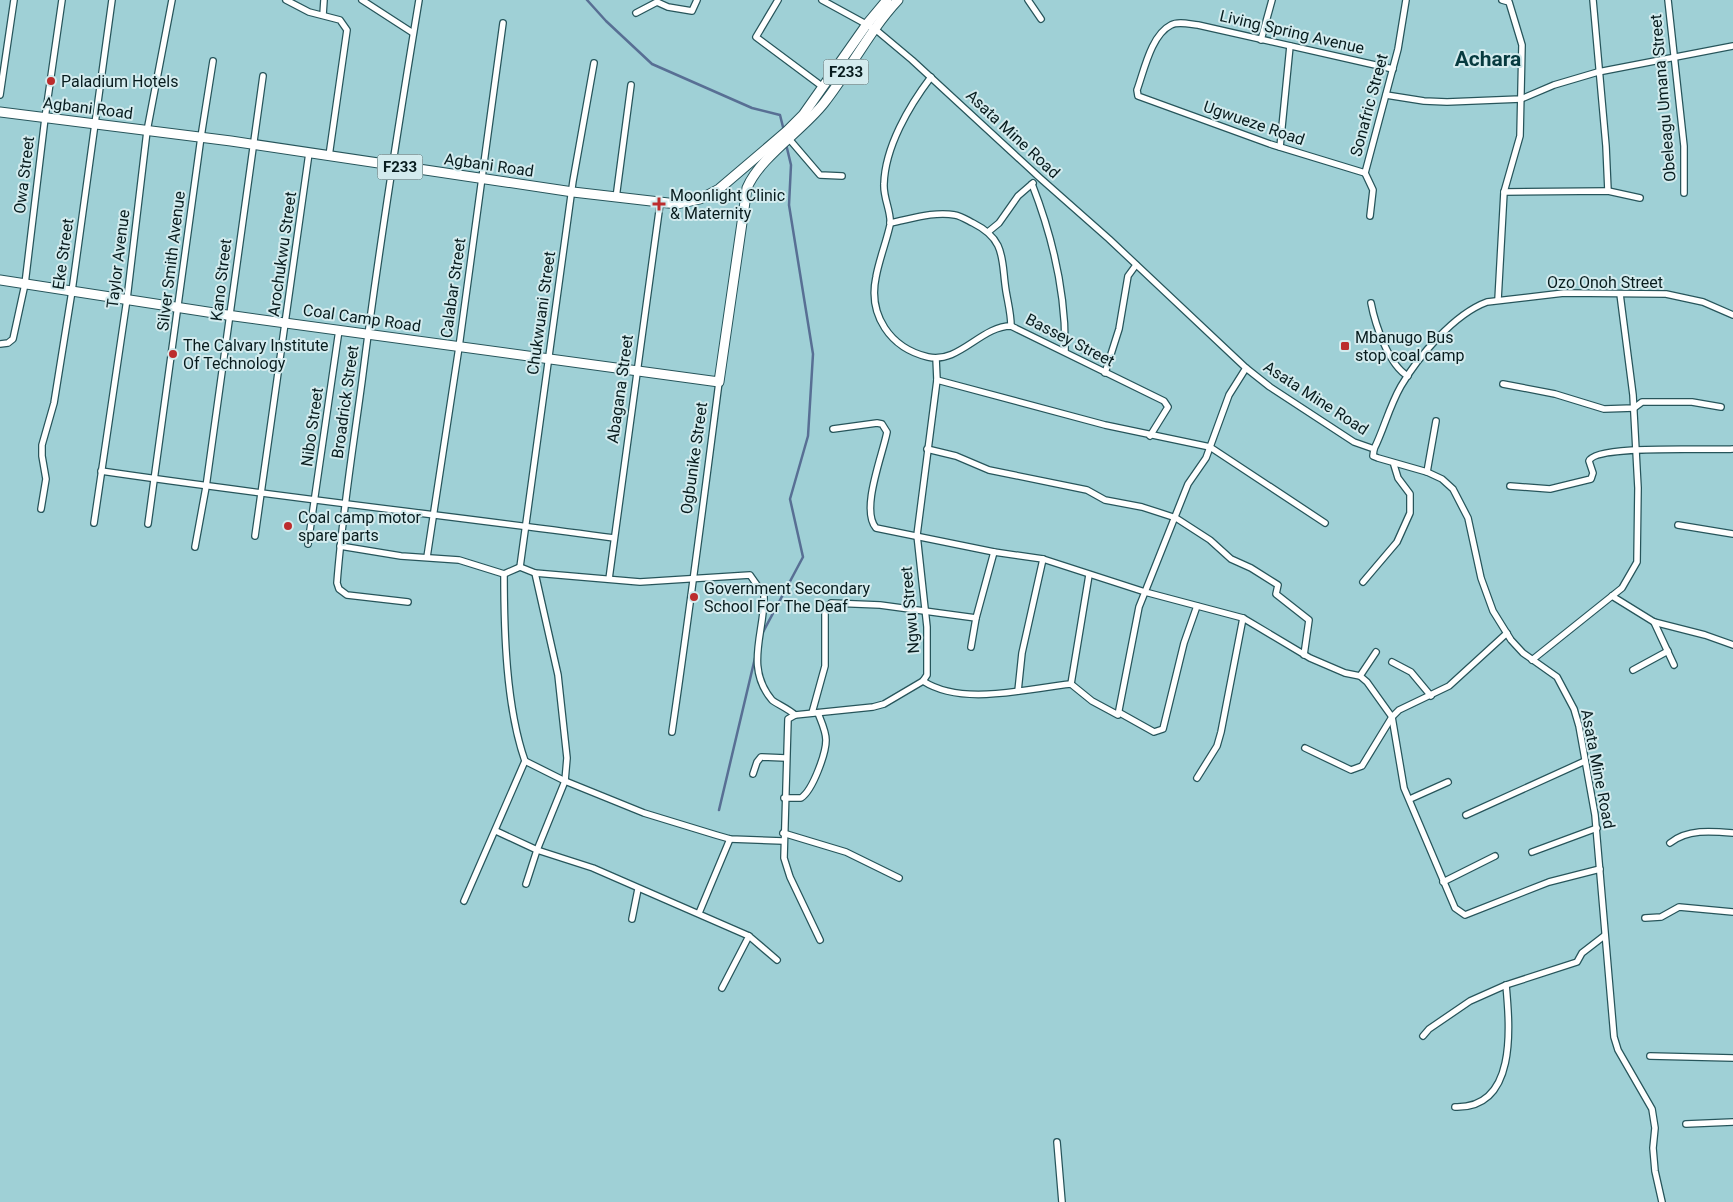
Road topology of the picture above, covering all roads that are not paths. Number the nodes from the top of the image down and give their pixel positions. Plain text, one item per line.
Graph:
1 (14, 0) edge
2 (62, 0) edge
3 (112, 0) edge
4 (172, 0) edge
5 (286, 0) edge
6 (324, 0) edge
7 (362, 0) edge
8 (419, 0) edge
9 (697, 0) edge
10 (778, 0) edge
11 (822, 0) edge
12 (887, 0) edge
13 (898, 0) edge
14 (1028, 0) edge
15 (1272, 0) edge
16 (1406, 0) edge
17 (1502, 0) edge
18 (1593, 0) edge
19 (1668, 0) edge
20 (636, 12) dead end
21 (323, 15) junction
22 (1041, 19) dead end
23 (503, 23) dead end
24 (871, 26) junction
25 (413, 33) junction
26 (1261, 40) junction
27 (1290, 46) junction
28 (1733, 46) edge
29 (1674, 58) junction
30 (213, 61) dead end
31 (594, 63) dead end
32 (1394, 69) junction
33 (1598, 72) junction
34 (263, 76) dead end
35 (931, 78) junction
36 (631, 85) dead end
37 (823, 87) junction
38 (1136, 92) joint
39 (0, 95) edge
40 (1386, 95) junction
41 (1520, 99) junction
42 (0, 112) edge
43 (45, 118) junction
44 (94, 124) junction
45 (147, 131) junction
46 (201, 137) junction
47 (786, 139) junction
48 (252, 144) junction
49 (1280, 148) junction
50 (309, 153) junction
51 (329, 156) junction
52 (392, 166) junction
53 (1365, 173) junction
54 (1037, 175) junction
55 (736, 176) junction
56 (842, 176) dead end
57 (482, 179) junction
58 (1032, 184) junction
59 (747, 188) junction
60 (1608, 191) junction
61 (573, 192) junction
62 (1504, 192) junction
63 (1684, 193) dead end
64 (616, 198) junction
65 (1640, 198) dead end
66 (660, 204) junction
67 (1370, 216) dead end
68 (890, 223) junction
69 (988, 232) junction
70 (1136, 265) junction
71 (0, 280) edge
72 (26, 284) junction
73 (72, 291) junction
74 (1620, 294) junction
75 (127, 299) junction
76 (1498, 300) junction
77 (1372, 303) dead end
78 (179, 308) junction
79 (1733, 315) edge
80 (231, 316) junction
81 (287, 322) junction
82 (1011, 326) junction
83 (339, 330) junction
84 (368, 334) junction
85 (0, 344) edge
86 (459, 347) junction
87 (1065, 351) junction
88 (936, 358) junction
89 (548, 359) junction
90 (1246, 368) junction
91 (637, 372) junction
92 (1105, 373) junction
93 (1408, 376) junction
94 (937, 380) junction
95 (720, 382) junction
96 (1503, 384) dead end
97 (1721, 406) dead end
98 (1634, 408) junction
99 (1436, 421) dead end
100 (833, 429) dead end
101 (1150, 436) junction
102 (1210, 447) junction
103 (927, 449) junction
104 (1636, 449) junction
105 (1733, 449) edge
106 (1374, 450) junction
107 (1394, 465) junction
108 (102, 471) junction
109 (1427, 472) junction
110 (155, 479) junction
111 (1510, 486) dead end
112 (206, 487) junction
113 (262, 492) junction
114 (316, 499) junction
115 (345, 503) junction
116 (40, 510) dead end
117 (433, 515) junction
118 (1176, 518) junction
119 (94, 523) dead end
120 (148, 524) dead end
121 (1325, 524) dead end
122 (1678, 525) dead end
123 (525, 526) junction
124 (1733, 534) edge
125 (917, 535) junction
126 (256, 536) dead end
127 (614, 538) junction
128 (308, 544) dead end
129 (340, 546) junction
130 (195, 547) dead end
131 (994, 552) junction
132 (427, 557) junction
133 (1043, 559) junction
134 (520, 567) junction
135 (535, 573) junction
136 (504, 574) junction
137 (1089, 575) junction
138 (609, 579) junction
139 (695, 580) junction
140 (1362, 582) dead end
141 (1145, 592) junction
142 (1612, 596) junction
143 (408, 602) dead end
144 (1197, 606) junction
145 (925, 610) junction
146 (976, 618) junction
147 (1243, 618) junction
148 (1654, 622) junction
149 (1507, 633) junction
150 (1733, 645) edge
151 (971, 647) dead end
152 (1668, 651) junction
153 (1376, 652) dead end
154 (1304, 655) junction
155 (1532, 660) junction
156 (1392, 662) dead end
157 (1674, 665) dead end
158 (1633, 670) dead end
159 (1360, 676) junction
160 (923, 680) junction
161 (1071, 684) junction
162 (1018, 691) junction
163 (1431, 696) junction
164 (815, 713) junction
165 (1120, 713) junction
166 (795, 715) junction
167 (1392, 717) junction
168 (672, 732) dead end
169 (1305, 748) dead end
170 (786, 758) junction
171 (525, 761) junction
172 (1585, 761) junction
173 (753, 774) dead end
174 (1197, 778) dead end
175 (566, 781) junction
176 (1448, 782) dead end
177 (784, 798) junction
178 (1410, 799) junction
179 (1466, 815) dead end
180 (1597, 828) junction
181 (496, 831) junction
182 (784, 833) junction
183 (1733, 833) edge
184 (730, 839) junction
185 (783, 841) junction
186 (1670, 843) dead end
187 (537, 850) junction
188 (1532, 852) dead end
189 (1495, 856) dead end
190 (1600, 869) junction
191 (899, 878) dead end
192 (1443, 882) junction
193 (526, 884) dead end
194 (638, 889) junction
195 (464, 901) dead end
196 (1733, 912) edge
197 (699, 913) junction
198 (1645, 918) dead end
199 (632, 919) dead end
200 (749, 936) junction
201 (1604, 936) junction
202 (820, 940) dead end
203 (777, 960) dead end
204 (1506, 985) junction
205 (722, 988) dead end
206 (1423, 1036) dead end
207 (1650, 1056) dead end
208 (1733, 1058) edge
209 (1455, 1107) dead end
210 (1733, 1122) edge
211 (1686, 1124) dead end
212 (1057, 1142) dead end
213 (1062, 1202) edge
214 (1662, 1202) edge

1 - 39 street
2 - 43 street, Owa Street
3 - 44 street, Eke Street
4 - 45 street, Taylor Avenue
5 - 21 street
6 - 21 street
7 - 25 street
8 - 25 street, Broadrick Street
9 - 20 street
10 - 37 street
11 - 24 street, Asata Mine Road
12 - 24 main road, Agbani Road / F233
13 - 24 main road, Agbani Road / F233
14 - 22 street
15 - 26 street
16 - 32 street, Sonafric Street
17 - 41 street
18 - 33 street
19 - 29 street, Obeleagu Umana Street
21 - 51 street
23 - 57 street, Calabar Street
24 - 35 street, Asata Mine Road
24 - 37 main road, Agbani Road / F233
24 - 47 main road, Agbani Road / F233
25 - 52 street, Broadrick Street
26 - 27 street, Living Spring Avenue
26 - 38 street, Living Spring Avenue
27 - 32 street, Living Spring Avenue
27 - 49 street
28 - 29 street
29 - 33 street
29 - 63 street, Obeleagu Umana Street
30 - 46 street, Silver Smith Avenue
31 - 61 street, Chukwuani Street
32 - 40 street, Sonafric Street
33 - 41 street
33 - 60 street
34 - 48 street, Kano Street
35 - 54 street, Asata Mine Road
35 - 68 street
36 - 64 street
37 - 47 main road, Agbani Road / F233
38 - 49 street, Ugwueze Road
40 - 41 street
40 - 53 street, Sonafric Street
41 - 62 street
42 - 43 main road, Agbani Road / F233
43 - 44 main road, Agbani Road / F233
43 - 72 street, Owa Street
44 - 45 main road, Agbani Road / F233
44 - 73 street, Eke Street
45 - 46 main road, Agbani Road / F233
45 - 75 street, Taylor Avenue
46 - 48 main road, Agbani Road / F233
46 - 78 street, Silver Smith Avenue
47 - 55 main road, Agbani Road / F233
47 - 56 street
47 - 59 main road, Agbani Road / F233
48 - 50 main road, Agbani Road / F233
48 - 80 street, Kano Street
49 - 53 street, Ugwueze Road
50 - 51 main road, Agbani Road / F233
50 - 81 street, Arochukwu Street
51 - 52 main road, Agbani Road / F233
52 - 57 main road, Agbani Road / F233
52 - 84 street, Broadrick Street
53 - 67 street, Sonafric Street
54 - 58 street
54 - 70 street, Asata Mine Road
55 - 59 main road
55 - 66 main road, Agbani Road / F233
57 - 61 main road, Agbani Road / F233
57 - 86 street, Calabar Street
58 - 69 street
58 - 87 street
59 - 95 main road, Ogbunike Street / F233
60 - 62 street
60 - 65 street
61 - 64 main road, Agbani Road / F233
61 - 89 street, Chukwuani Street
62 - 76 street
64 - 66 main road, Agbani Road / F233
66 - 91 street, Abagana Street
68 - 69 street
68 - 88 street
69 - 82 street
70 - 90 street, Asata Mine Road
70 - 92 street
71 - 72 main road, Coal Camp Road
72 - 73 main road, Coal Camp Road
72 - 85 street, Owa Street
73 - 75 main road, Coal Camp Road
73 - 116 street, Eke Street
74 - 76 street, Ozo Onoh Street
74 - 79 street, Ozo Onoh Street
74 - 98 street
75 - 78 main road, Coal Camp Road
75 - 108 street, Taylor Avenue
76 - 93 street, Ozo Onoh Street
77 - 93 street
78 - 80 main road, Coal Camp Road
78 - 110 street, Silver Smith Avenue
80 - 81 main road, Coal Camp Road
80 - 112 street, Kano Street
81 - 83 main road, Coal Camp Road
81 - 113 street, Arochukwu Street
82 - 87 street, Bassey Street
82 - 88 street, Bassey Street
83 - 84 main road, Coal Camp Road
83 - 114 street, Nibo Street
84 - 86 main road, Coal Camp Road
84 - 115 street, Broadrick Street
86 - 89 main road, Coal Camp Road
86 - 117 street, Calabar Street
87 - 92 street, Bassey Street
88 - 94 street, Ngwu Street
89 - 91 main road, Coal Camp Road
89 - 123 street, Chukwuani Street
90 - 102 street
90 - 106 street, Asata Mine Road
91 - 95 main road, Coal Camp Road
91 - 127 street, Abagana Street
92 - 101 street, Bassey Street
93 - 106 street, Ozo Onoh Street
94 - 101 street
94 - 103 street, Ngwu Street
95 - 139 street, Ogbunike Street
96 - 98 street
97 - 98 street
98 - 104 street
99 - 109 street
100 - 125 street
101 - 102 street
102 - 118 street
102 - 121 street
103 - 118 street
103 - 125 street, Ngwu Street
104 - 105 street
104 - 111 street
104 - 142 street
106 - 107 street, Asata Mine Road
107 - 109 street, Asata Mine Road
107 - 140 street
108 - 110 street
108 - 119 street, Taylor Avenue
109 - 149 street, Asata Mine Road
110 - 112 street
110 - 120 street, Silver Smith Avenue
112 - 113 street
112 - 130 street, Kano Street
113 - 114 street
113 - 126 street, Arochukwu Street
114 - 115 street
114 - 128 street, Nibo Street
115 - 117 street
115 - 129 street, Broadrick Street
117 - 123 street
117 - 132 street, Calabar Street
118 - 141 street
118 - 154 street
122 - 124 street
123 - 127 street
123 - 134 street, Chukwuani Street
125 - 131 street
125 - 145 street, Ngwu Street
127 - 138 street, Abagana Street
129 - 132 street
129 - 143 street, Broadrick Street
131 - 133 street
131 - 146 street
132 - 136 street
133 - 137 street
133 - 162 street
134 - 135 street
134 - 136 street
135 - 138 street
135 - 175 street
136 - 171 street
137 - 141 street
137 - 161 street
138 - 139 street
139 - 166 street
139 - 168 street, Ogbunike Street
141 - 144 street
141 - 165 street
142 - 148 street
142 - 155 street
144 - 147 street
144 - 165 street
145 - 146 street
145 - 160 street, Ngwu Street
145 - 164 street
146 - 151 street
147 - 154 street
147 - 174 street
148 - 150 street
148 - 152 street
149 - 155 street, Asata Mine Road
149 - 163 street
152 - 157 street
152 - 158 street
153 - 159 street
154 - 159 street
155 - 172 street, Asata Mine Road
156 - 163 street
159 - 167 street
160 - 162 street
160 - 164 street
161 - 162 street
161 - 165 street
163 - 167 street
164 - 166 street
164 - 177 street
166 - 170 street
167 - 169 street
167 - 178 street
170 - 173 street
170 - 177 street
171 - 175 street
171 - 181 street
172 - 179 street
172 - 180 street, Asata Mine Road
175 - 184 street
175 - 187 street
176 - 178 street
177 - 182 street
178 - 192 street
180 - 188 street
180 - 190 street, Asata Mine Road
181 - 187 street
181 - 195 street
182 - 185 street
182 - 191 street
183 - 186 street
184 - 185 street
184 - 197 street
185 - 202 street
187 - 193 street
187 - 194 street
189 - 192 street
190 - 192 street
190 - 201 street, Asata Mine Road
194 - 197 street
194 - 199 street
196 - 198 street
197 - 200 street
200 - 203 street
200 - 205 street
201 - 204 street
201 - 214 street, Asata Mine Road
204 - 206 street
204 - 209 street
207 - 208 street
210 - 211 street
212 - 213 street

